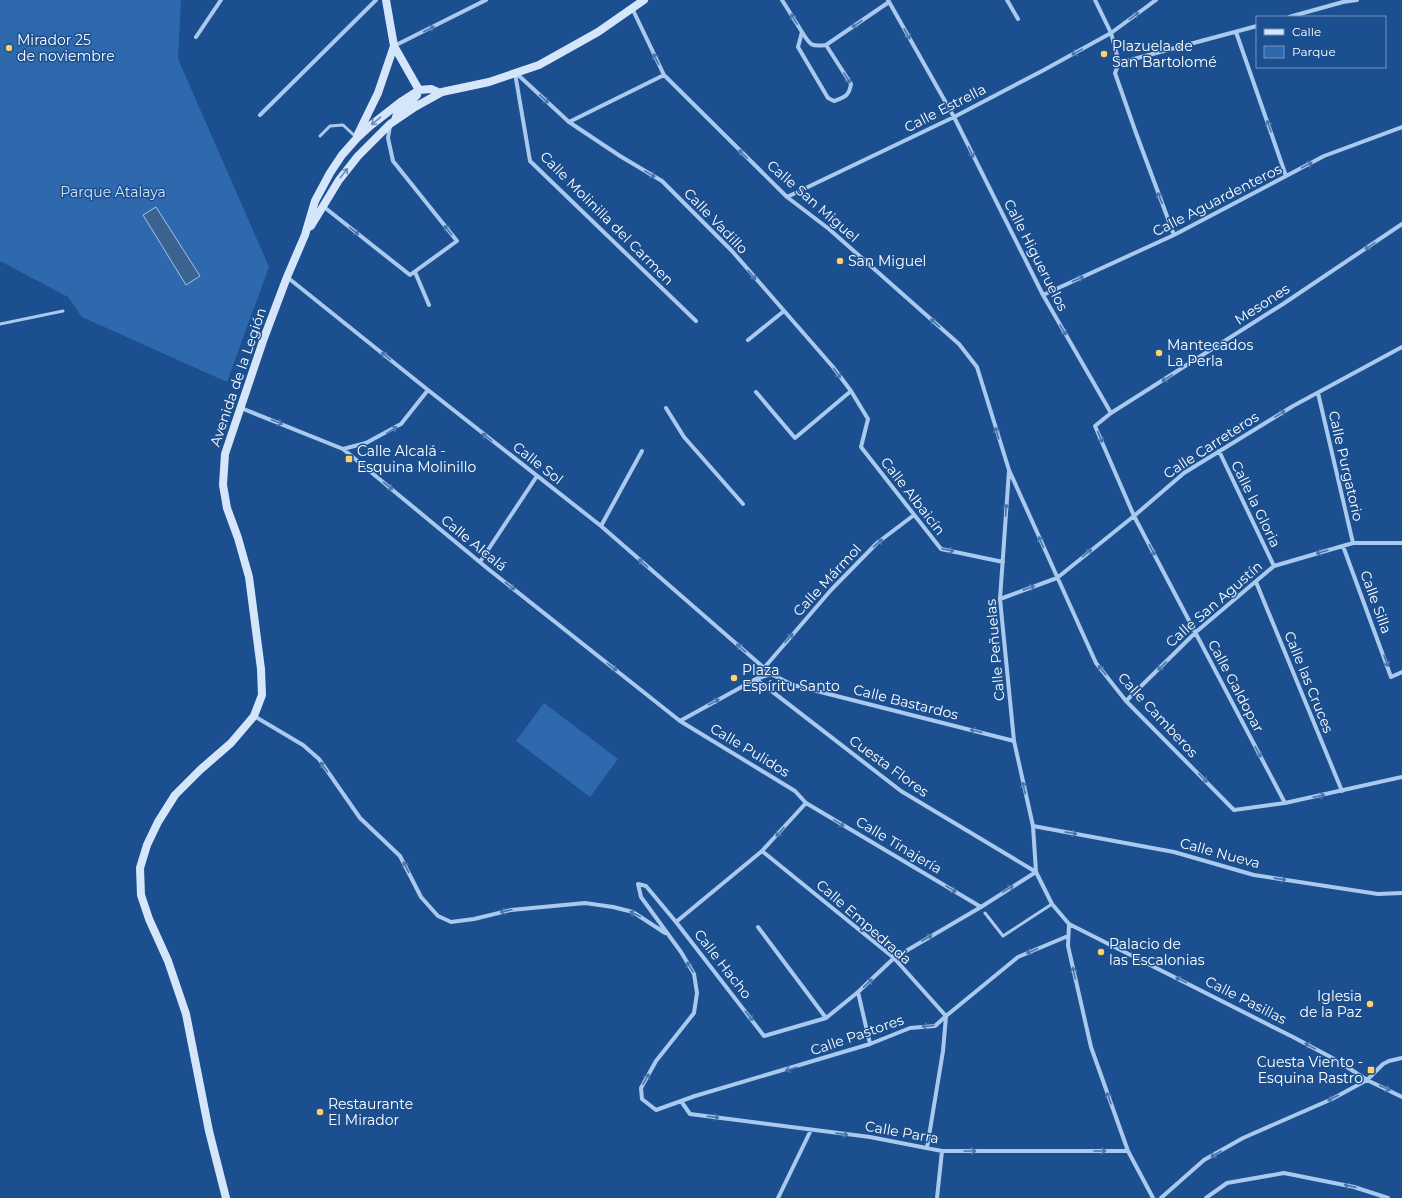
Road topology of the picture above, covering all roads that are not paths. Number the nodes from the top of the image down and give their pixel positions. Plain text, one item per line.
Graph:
1 (221, 0) edge
2 (376, 0) edge
3 (386, 0) edge
4 (486, 0) edge
5 (644, 0) edge
6 (782, 0) edge
7 (1007, 0) edge
8 (1095, 0) edge
9 (1156, 0) edge
10 (1356, 0) edge
11 (888, 1) edge
12 (632, 8) junction
13 (1293, 16) edge
14 (1018, 19) dead end
15 (1256, 26) edge
16 (802, 32) junction
17 (1236, 32) junction
18 (1111, 33) junction
19 (196, 37) dead end
20 (826, 45) junction
21 (394, 46) junction
22 (1119, 63) junction
23 (515, 73) junction
24 (664, 75) junction
25 (419, 90) junction
26 (440, 93) junction
27 (260, 115) dead end
28 (954, 117) junction
29 (393, 122) junction
30 (569, 122) junction
31 (1402, 127) edge
32 (320, 136) dead end
33 (357, 138) junction
34 (1286, 176) junction
35 (787, 197) junction
36 (324, 207) junction
37 (1402, 224) edge
38 (305, 235) junction
39 (1174, 235) junction
40 (414, 272) junction
41 (287, 277) junction
42 (1043, 295) junction
43 (429, 305) dead end
44 (64, 311) dead end
45 (784, 311) junction
46 (696, 321) dead end
47 (0, 324) edge
48 (748, 340) dead end
49 (1402, 347) edge
50 (428, 390) junction
51 (851, 391) junction
52 (756, 392) dead end
53 (1318, 393) junction
54 (241, 408) junction
55 (666, 408) dead end
56 (1111, 413) junction
57 (868, 419) joint
58 (343, 449) junction
59 (642, 451) dead end
60 (1218, 451) junction
61 (1009, 470) junction
62 (537, 476) junction
63 (743, 504) dead end
64 (914, 515) junction
65 (1134, 516) junction
66 (601, 526) junction
67 (1353, 543) junction
68 (1402, 543) edge
69 (1343, 546) junction
70 (480, 562) junction
71 (1003, 562) junction
72 (1274, 566) junction
73 (1057, 578) junction
74 (1256, 582) junction
75 (1000, 599) junction
76 (1196, 632) junction
77 (764, 668) junction
78 (1402, 672) edge
79 (771, 674) junction
80 (756, 680) junction
81 (1126, 701) junction
82 (254, 716) junction
83 (680, 721) junction
84 (1014, 741) junction
85 (1402, 777) edge
86 (1342, 791) junction
87 (806, 803) junction
88 (1285, 803) junction
89 (1033, 826) junction
90 (762, 851) junction
91 (1036, 872) junction
92 (1402, 893) edge
93 (1052, 904) junction
94 (981, 906) junction
95 (985, 913) dead end
96 (676, 922) junction
97 (1069, 924) junction
98 (758, 928) dead end
99 (667, 935) junction
100 (1068, 936) junction
101 (894, 958) junction
102 (858, 992) junction
103 (946, 1016) junction
104 (826, 1018) junction
105 (870, 1044) junction
106 (1400, 1058) edge
107 (1367, 1080) junction
108 (1402, 1097) edge
109 (681, 1101) junction
110 (811, 1130) junction
111 (926, 1148) junction
112 (1128, 1150) junction
113 (942, 1151) junction
114 (226, 1198) edge
115 (778, 1198) edge
116 (937, 1198) edge
117 (1153, 1198) edge
118 (1161, 1198) edge
119 (1206, 1198) edge
120 (1388, 1198) edge

1 - 19 street
2 - 27 street
3 - 21 main road
21 -> 4 street
5 - 12 main road, Avenida de la Legión
16 -> 6 street
7 - 14 street
8 - 18 street
18 -> 9 street, Calle Estrella
10 - 13 street
11 -> 20 street
11 -> 28 street, Calle Higueruelos
12 - 23 main road, Avenida de la Legión
24 -> 12 street, Calle San Miguel
15 - 17 street
16 - 20 street
20 -> 16 street
17 - 22 street
34 -> 17 street
18 - 22 street
18 -> 28 street, Calle Estrella
21 - 25 main road
21 - 33 main road
39 -> 22 street
23 - 26 main road, Avenida de la Legión
23 -> 30 street, Calle Vadillo
23 - 46 street, Calle Molinilla del Carmen
24 - 30 street
35 -> 24 street, Calle San Miguel
25 - 26 main road, Avenida de la Legión
25 - 29 main road, Avenida de la Legión
25 -> 33 main road, Avenida de la Legión
26 - 29 main road, Avenida de la Legión
28 - 35 street, Calle Estrella
28 -> 42 street, Calle Higueruelos
36 -> 29 main road, Avenida de la Legión
40 -> 29 street
30 -> 45 street, Calle Vadillo
34 -> 31 street, Calle Aguardenteros
32 - 33 lane
33 - 38 main road, Avenida de la Legión
34 - 39 street, Calle Aguardenteros
61 -> 35 street, Calle San Miguel
36 - 38 main road, Avenida de la Legión
36 -> 40 street
37 -> 56 street, Mesones
38 - 41 main road, Avenida de la Legión
42 -> 39 street, Calle Aguardenteros
40 - 43 street
50 -> 41 street, Calle Sol
41 - 54 main road, Avenida de la Legión
42 -> 56 street, Calle Higueruelos
44 - 47 lane
45 - 48 street
45 -> 51 street, Calle Vadillo
49 - 53 street, Calle Carreteros
58 -> 50 street
62 -> 50 street, Calle Sol
51 - 52 street
51 - 57 street, Calle Vadillo
60 -> 53 street, Calle Carreteros
53 - 67 street, Calle Purgatorio
54 -> 58 street, Calle Alcalá
54 - 82 main road, Avenida de la Legión
55 - 63 street
56 -> 65 street
57 - 64 street, Calle Albaicín
58 -> 70 street, Calle Alcalá
59 - 66 street
60 - 65 street, Calle Carreteros
60 - 72 street, Calle la Gloria
71 -> 61 street, Calle Peñuelas
73 -> 61 street, Calle Camberos
62 - 66 street, Calle Sol
62 - 70 street
64 -> 71 street, Calle Albaicín
77 -> 64 street, Calle Mármol
73 -> 65 street, Calle Carreteros
65 -> 76 street, Calle Galdopar
77 -> 66 street, Calle Sol
67 - 68 street, Calle San Agustín
67 - 69 street, Calle San Agustín
69 -> 72 street, Calle San Agustín
69 -> 78 street, Calle Silla
70 -> 83 street, Calle Alcalá
71 - 75 street, Calle Peñuelas
72 - 74 street, Calle San Agustín
75 -> 73 street, Calle Carreteros
81 -> 73 street, Calle Camberos
74 - 76 street, Calle San Agustín
74 - 86 street, Calle las Cruces
75 - 84 street, Calle Peñuelas
76 -> 81 street, Calle San Agustín
76 -> 88 street, Calle Galdopar
77 - 79 street, Calle Sol
79 - 80 street
84 -> 79 street, Calle Bastardos
83 -> 80 street
80 - 91 street, Cuesta Flores
81 -> 88 street, Calle Camberos
99 -> 82 street
82 - 114 main road, Avenida de la Legión
83 - 87 street, Calle Pulidos
89 -> 84 street, Calle Peñuelas
85 - 86 street, Calle Camberos
88 -> 86 street, Calle Camberos
87 -> 90 street, Calle Hacho
87 -> 94 street, Calle Tinajería
89 - 91 street, Calle Peñuelas
89 -> 92 street, Calle Nueva
90 - 96 street, Calle Hacho
90 - 101 street, Calle Empedrada
91 - 93 street
94 -> 91 street, Calle Hacho
93 - 95 lane
93 - 97 street
101 -> 94 street, Calle Hacho
96 - 99 street
96 -> 104 street, Calle Hacho
97 - 100 street
107 -> 97 street, Calle Pasillas
98 - 104 street
109 -> 99 street, Calle Pastores
100 -> 103 street, Calle Pastores
112 -> 100 street
102 -> 101 street, Calle Hacho
101 - 103 street, Calle Empedrada
102 - 104 street, Calle Hacho
102 - 105 street
103 -> 105 street, Calle Pastores
103 - 111 street
105 -> 109 street, Calle Pastores
106 - 107 street
107 -> 108 street, Calle Pasillas
107 -> 118 street
109 -> 110 street, Calle Parra
110 -> 111 street, Calle Parra
110 - 115 street
111 - 113 street, Calle Parra
113 -> 112 street, Calle Parra
112 - 117 street
113 - 116 street
120 -> 119 street

